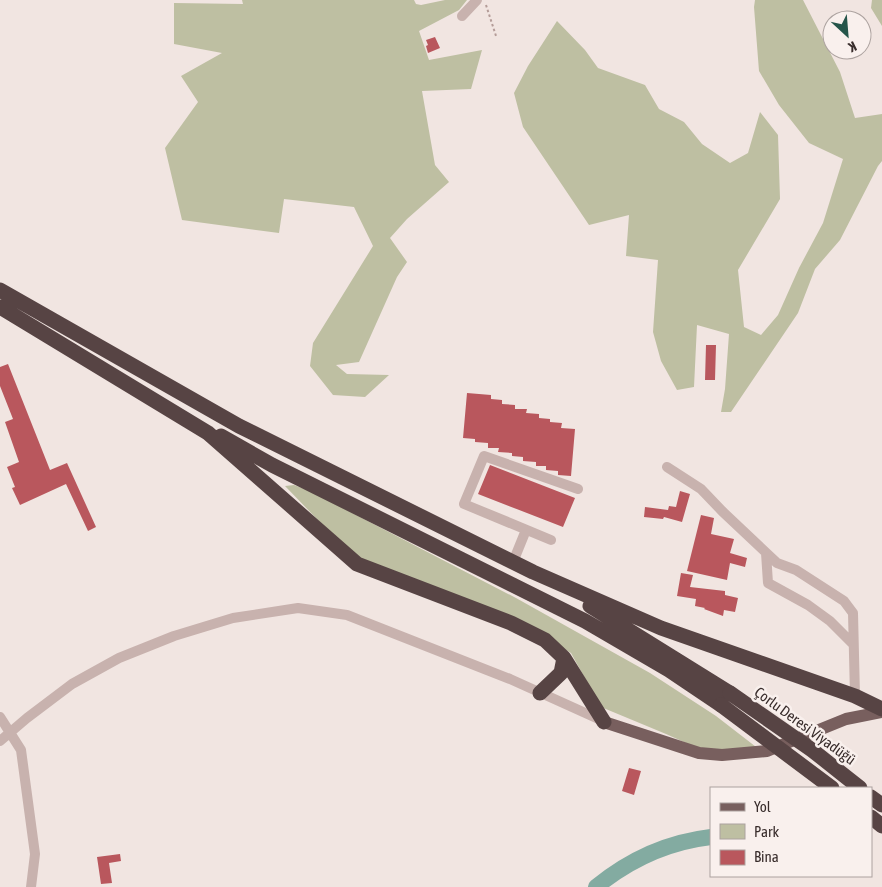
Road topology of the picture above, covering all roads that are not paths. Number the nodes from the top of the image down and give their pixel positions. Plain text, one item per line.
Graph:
1 (477, 0) edge
2 (462, 16) dead end
3 (0, 290) edge
4 (0, 307) edge
5 (81, 355) junction
6 (667, 467) dead end
7 (578, 489) dead end
8 (526, 530) junction
9 (551, 540) dead end
10 (766, 553) junction
11 (513, 562) junction
12 (533, 572) junction
13 (853, 644) junction
14 (564, 658) junction
15 (540, 693) junction
16 (855, 696) junction
17 (725, 699) junction
18 (882, 708) edge
19 (882, 712) edge
20 (0, 717) edge
21 (604, 722) junction
22 (10, 732) junction
23 (0, 741) edge
24 (831, 787) edge
25 (859, 787) edge
26 (872, 797) edge
27 (882, 805) edge
28 (872, 818) edge
29 (882, 826) edge
30 (31, 887) edge

1 - 2 street
3 - 11 highway
4 - 5 highway
5 - 14 highway
5 - 17 highway
6 - 10 street
7 - 8 street
8 - 9 street
8 - 11 street
10 - 13 street
10 - 13 street
11 - 12 highway
12 - 16 highway
12 - 17 highway
13 - 16 street
14 - 15 highway
14 - 21 highway
15 - 21 street
15 - 22 street
16 - 18 highway
17 - 24 highway, bridge
17 - 25 highway, Çorlu Deresi Viyadüğü, bridge
19 - 21 main road
20 - 22 street
22 - 23 street
22 - 30 street
26 - 27 highway
28 - 29 highway

